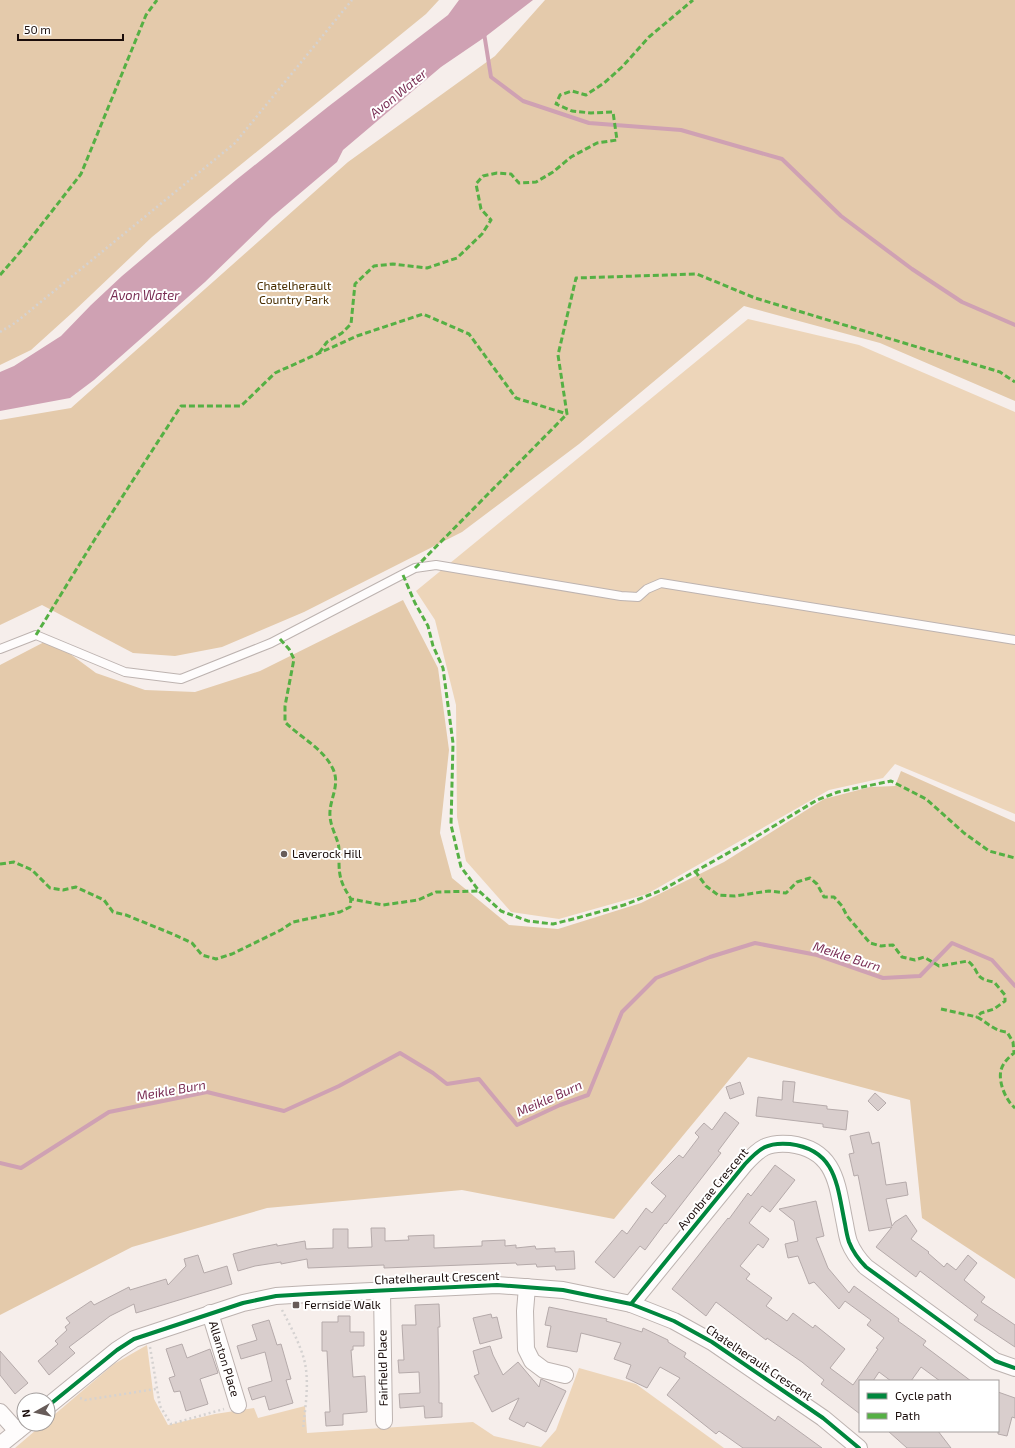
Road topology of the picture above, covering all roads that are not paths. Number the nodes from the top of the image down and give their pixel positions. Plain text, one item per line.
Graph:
1 (1015, 640) edge
2 (0, 649) edge
3 (527, 1287) junction
4 (382, 1290) junction
5 (631, 1304) junction
6 (210, 1313) junction
7 (1015, 1368) edge
8 (565, 1374) dead end
9 (56, 1399) edge
10 (238, 1405) road end
11 (0, 1412) edge
12 (384, 1421) dead end
13 (16, 1424) edge
14 (17, 1432) edge
15 (0, 1446) edge
16 (859, 1448) edge

1 - 2 lane
3 - 4 street, Chatelherault Crescent
3 - 5 street, Chatelherault Crescent
3 - 8 street
4 - 6 street, Chatelherault Crescent
4 - 12 street, Fairfield Place
5 - 7 street, Avonbrae Crescent
5 - 16 street, Chatelherault Crescent
6 - 9 street, Chatelherault Crescent
6 - 10 street, Allanton Place
11 - 13 street
14 - 15 street

